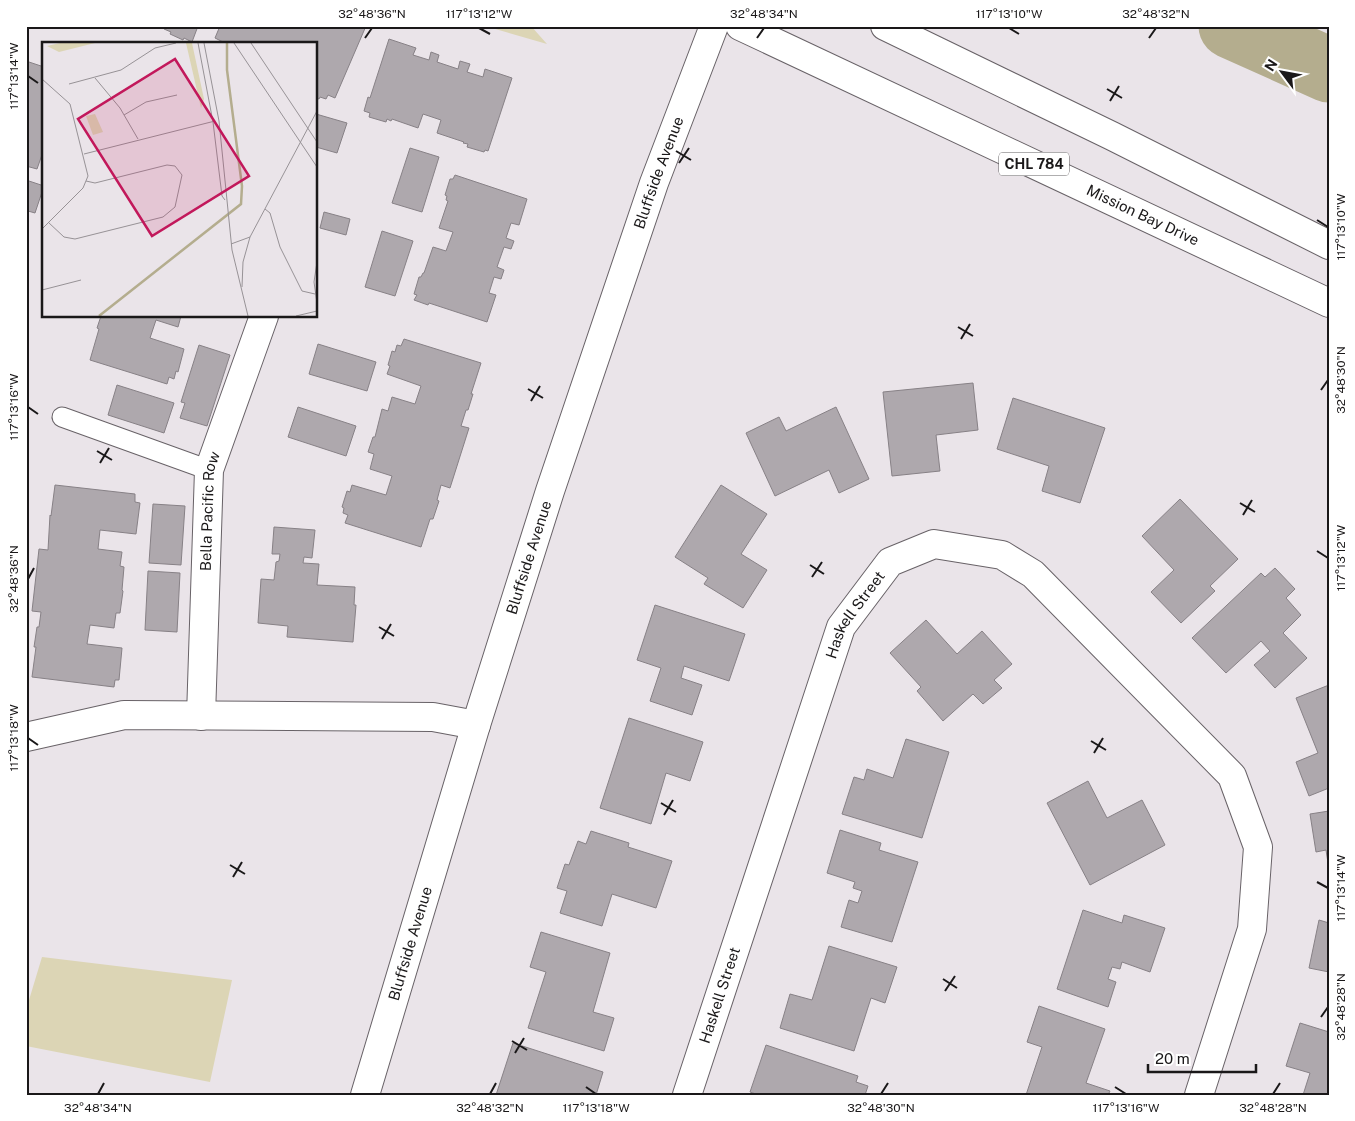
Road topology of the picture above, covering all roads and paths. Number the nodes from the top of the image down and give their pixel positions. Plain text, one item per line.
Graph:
1 (714, 26) edge
2 (740, 26) edge
3 (884, 26) edge
4 (1329, 246) edge
5 (1329, 303) edge
6 (263, 318) edge
7 (62, 417) dead end
8 (209, 470) junction
9 (201, 716) junction
10 (476, 725) junction
11 (26, 736) edge
12 (364, 1095) edge
13 (687, 1095) edge
14 (1199, 1095) edge

1 - 10 street, Bluffside Avenue
2 - 5 street, Mission Bay Drive / CHL 784
3 - 4 street
6 - 8 street, Bella Pacific Row
7 - 8 lane
8 - 9 street, Bella Pacific Row
9 - 10 street
9 - 11 street
10 - 12 street, Bluffside Avenue
13 - 14 street, Haskell Street

